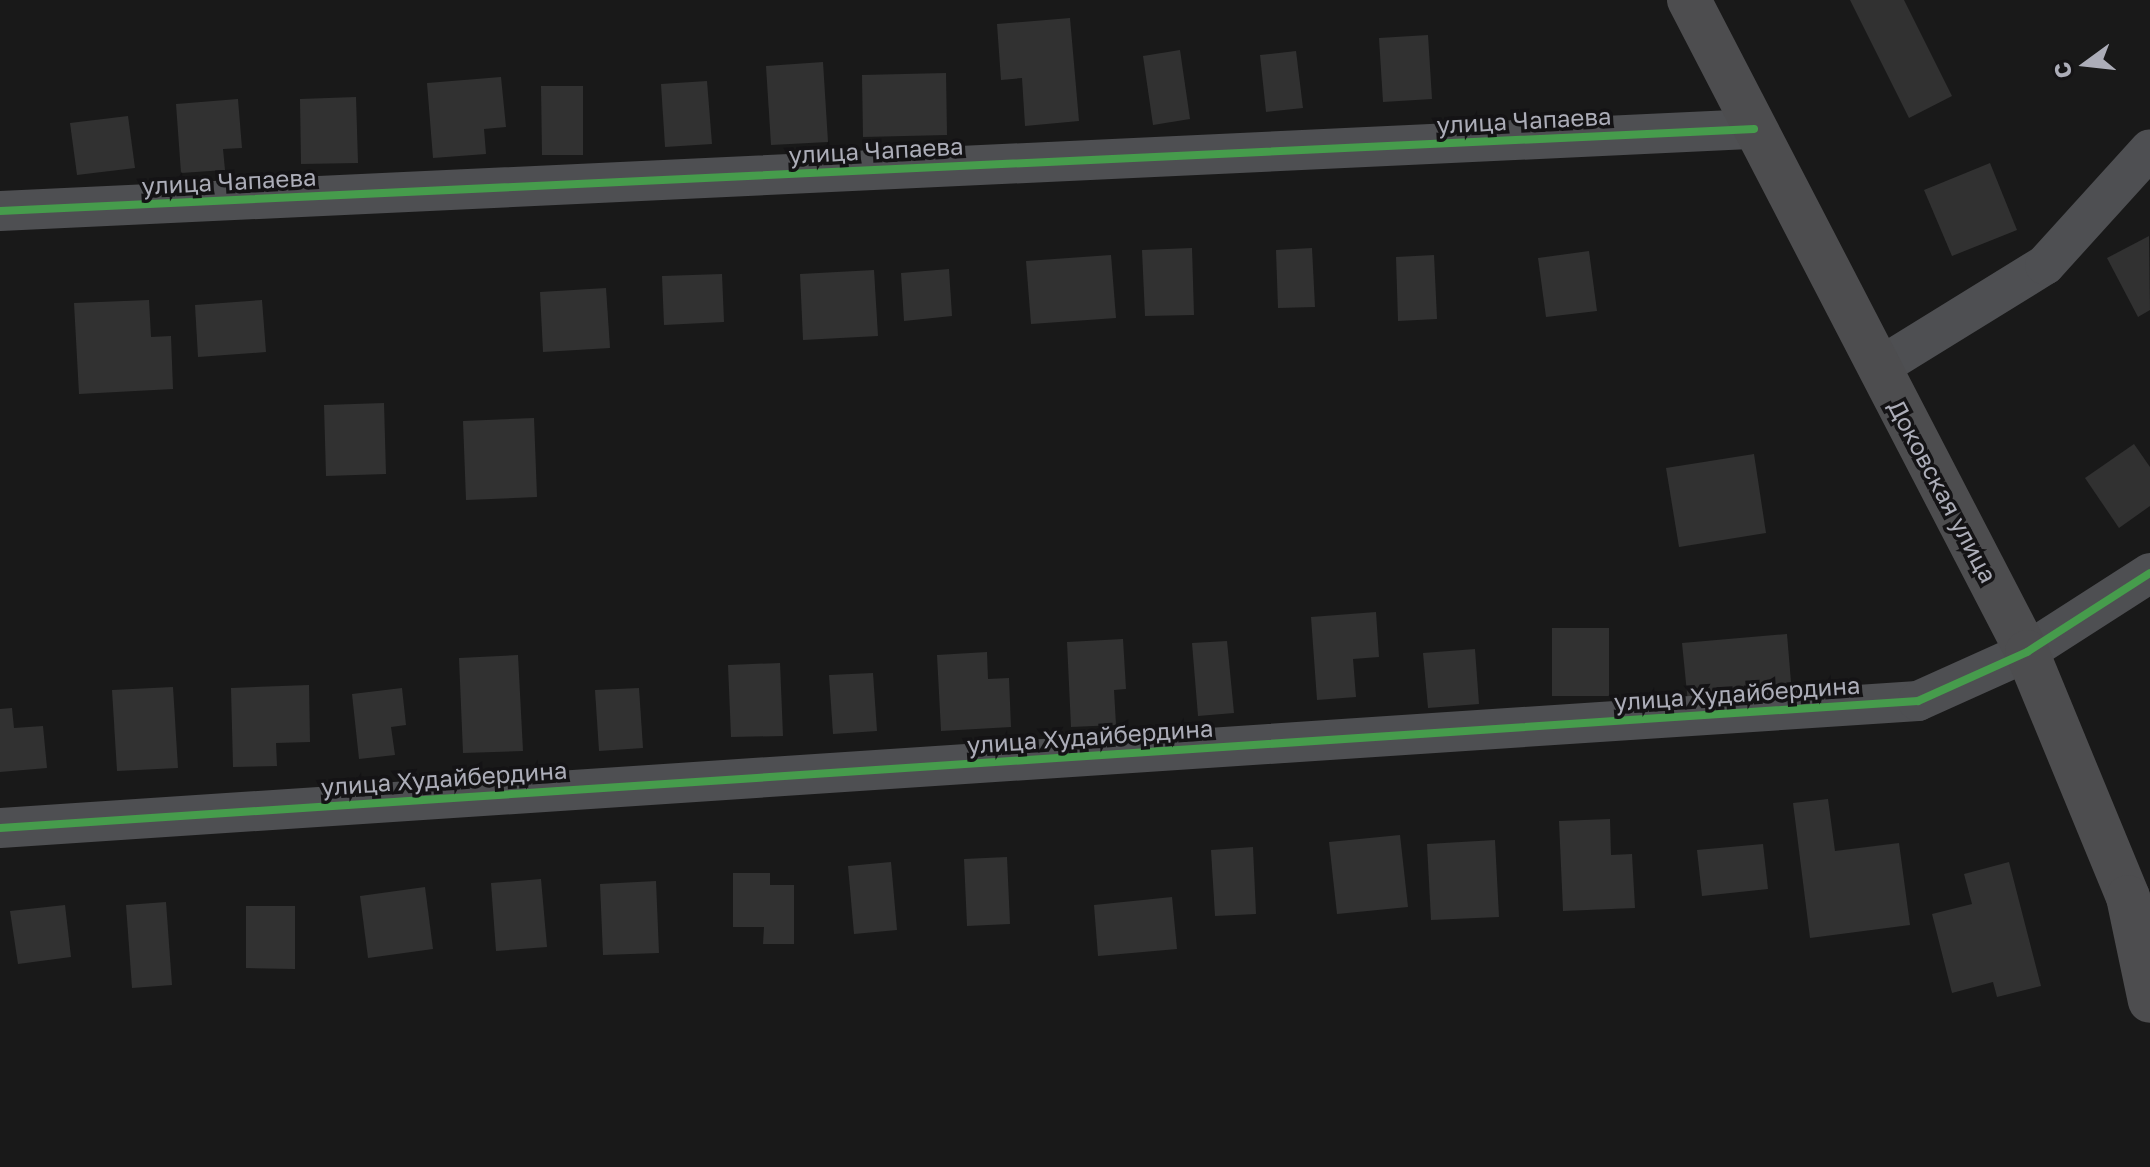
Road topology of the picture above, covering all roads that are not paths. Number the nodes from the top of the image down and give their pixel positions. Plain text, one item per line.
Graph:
1 (1689, 0) edge
2 (1754, 129) junction
3 (2150, 149) edge
4 (0, 211) edge
5 (1878, 368) junction
6 (2150, 573) edge
7 (2027, 652) junction
8 (0, 828) edge
9 (2139, 895) edge
10 (2150, 1001) edge

1 - 2 main road, Доковская улица
2 - 4 street, улица Чапаева
2 - 5 main road, Доковская улица
3 - 5 street
5 - 7 main road, Доковская улица
6 - 7 street, улица Худайбердина
7 - 8 street, улица Худайбердина
7 - 9 main road, Доковская улица
9 - 10 main road, Доковская улица

